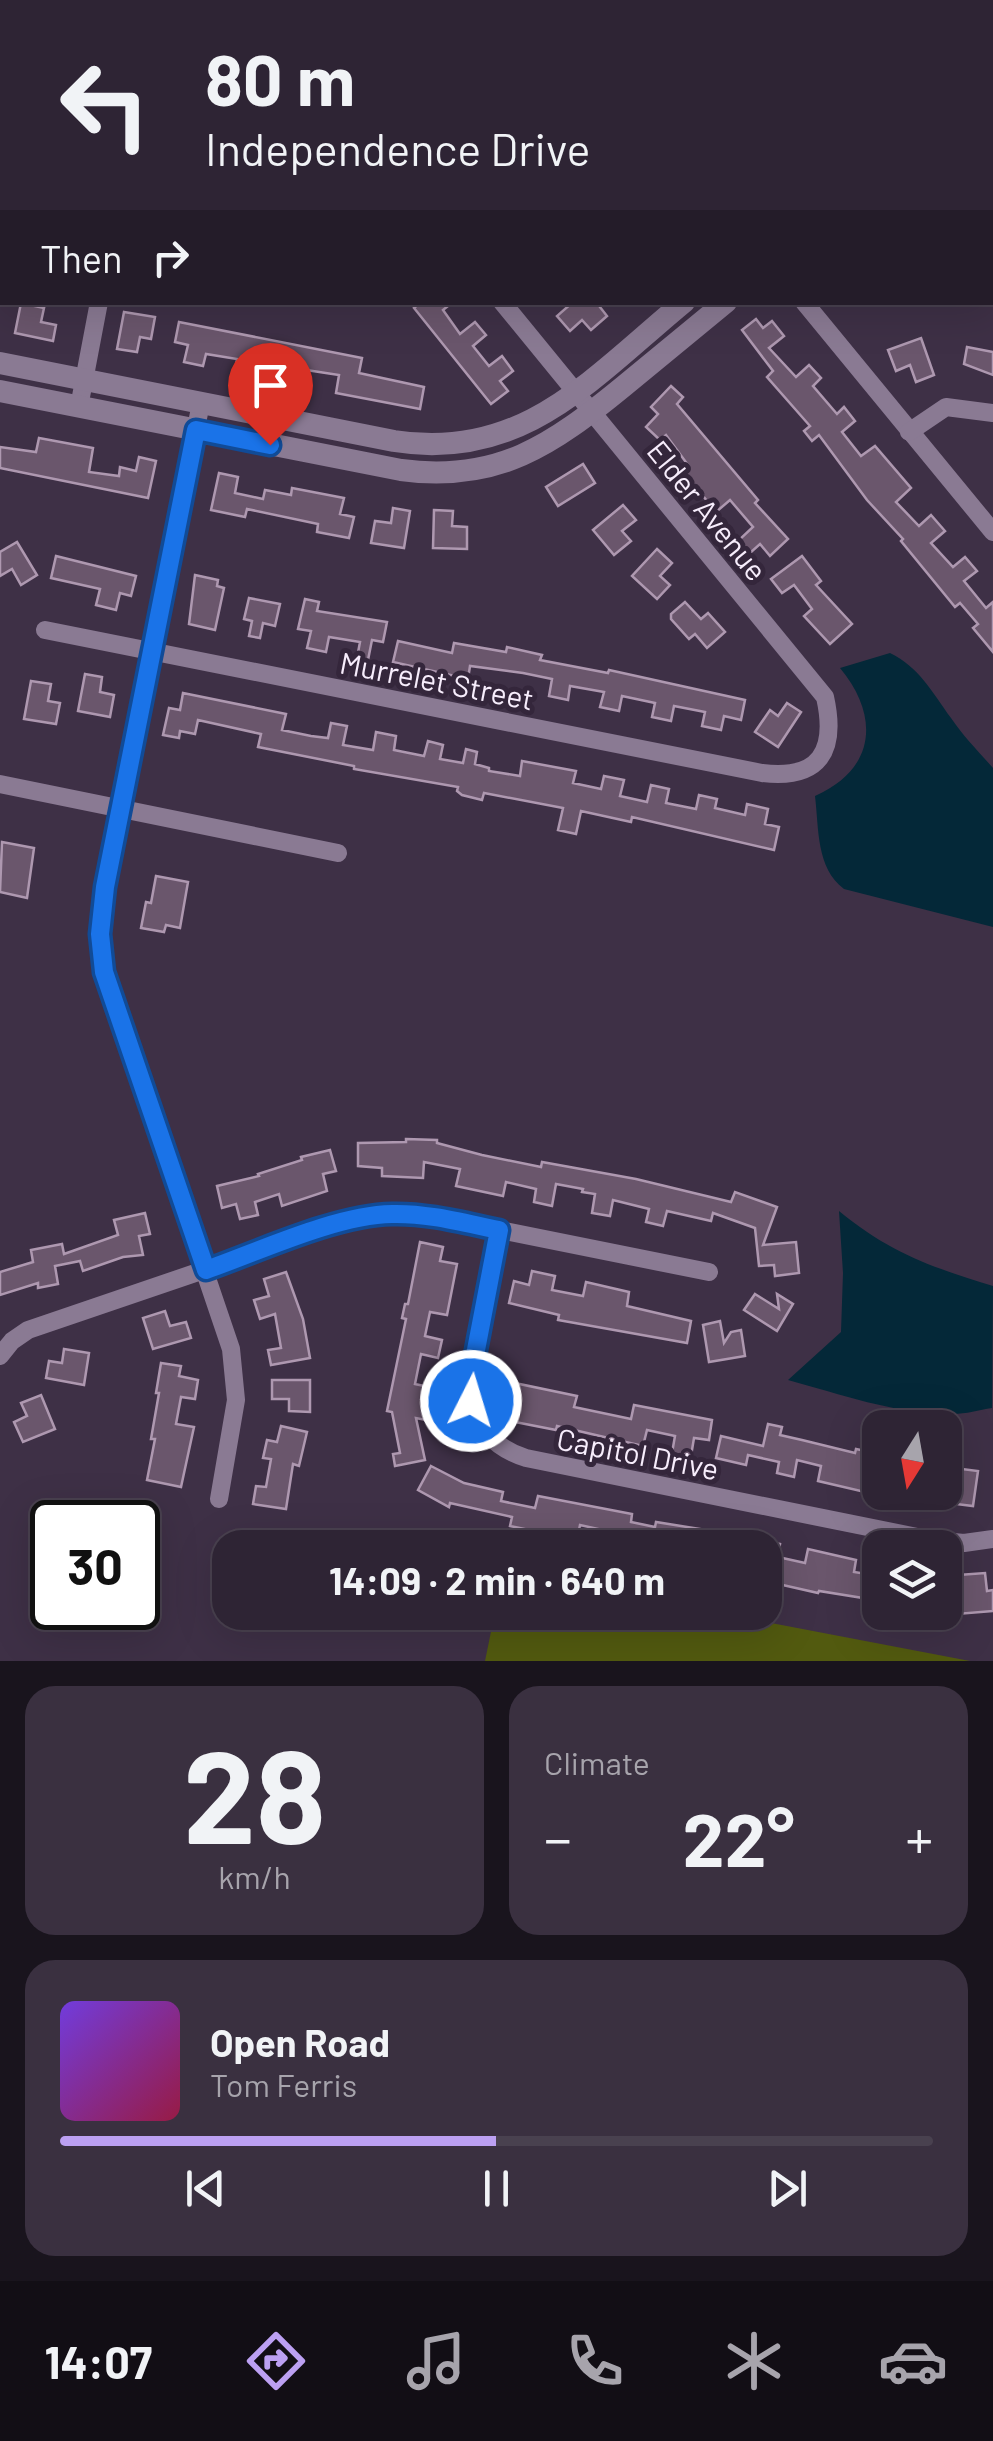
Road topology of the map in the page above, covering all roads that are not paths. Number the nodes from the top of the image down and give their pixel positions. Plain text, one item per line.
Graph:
1 (98, 305) edge
2 (505, 305) edge
3 (680, 305) edge
4 (722, 305) edge
5 (806, 305) edge
6 (0, 364) edge
7 (84, 380) junction
8 (576, 390) junction
9 (0, 391) edge
10 (201, 403) junction
11 (79, 407) junction
12 (592, 412) junction
13 (993, 413) edge
14 (196, 430) junction
15 (909, 432) junction
16 (993, 532) edge
17 (45, 630) dead end
18 (151, 651) junction
19 (816, 765) joint
20 (0, 784) edge
21 (120, 809) junction
22 (338, 853) dead end
23 (499, 1230) junction
24 (206, 1270) junction
25 (710, 1272) dead end
26 (0, 1356) edge
27 (219, 1498) dead end
28 (993, 1539) edge

1 - 7 street
2 - 8 street, Elder Avenue
3 - 8 street
4 - 12 street
5 - 15 street
6 - 7 street
7 - 10 street
7 - 11 street
8 - 10 street
8 - 12 street, Elder Avenue
9 - 11 street
10 - 14 street
11 - 14 street
12 - 14 street
12 - 19 street, Elder Avenue
13 - 15 street
14 - 18 street
15 - 16 street
17 - 18 street, Murrelet Street
18 - 19 street, Murrelet Street
18 - 21 street
20 - 21 street
21 - 22 street
21 - 24 street
23 - 24 street
23 - 25 street
23 - 28 street, Capitol Drive
24 - 26 street
24 - 27 street

